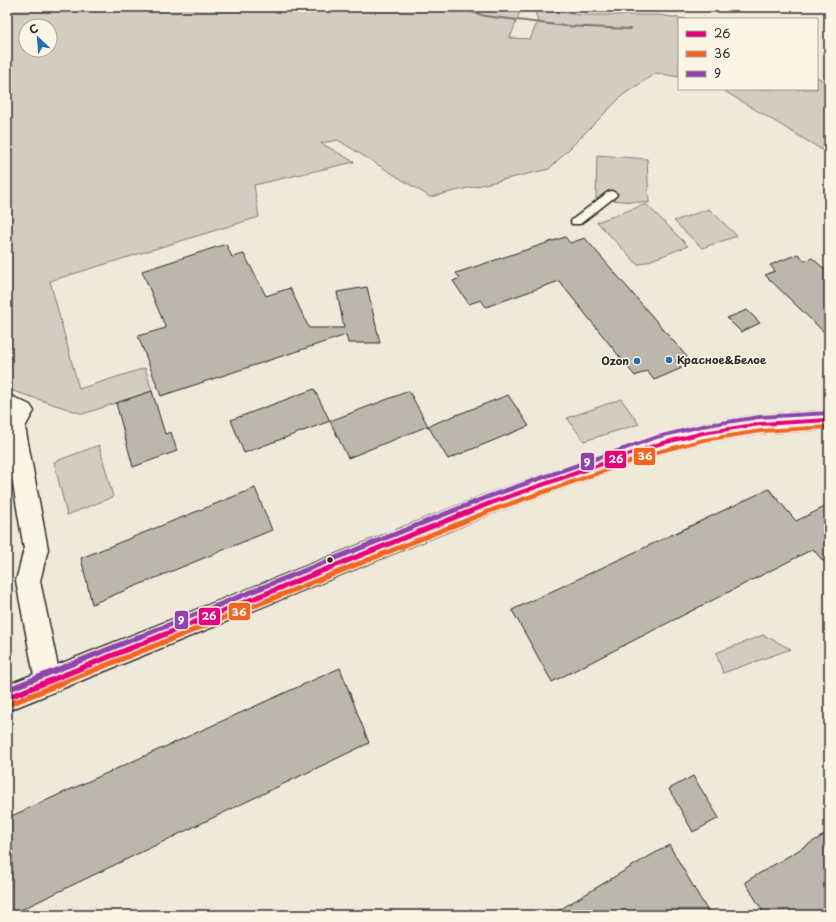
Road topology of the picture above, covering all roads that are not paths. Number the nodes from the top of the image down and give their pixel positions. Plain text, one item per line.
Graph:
1 (612, 194) dead end
2 (576, 222) dead end
3 (7, 402) edge
4 (829, 420) edge
5 (48, 681) junction
6 (7, 698) edge

1 - 2 lane
3 - 5 main road
4 - 5 main road
5 - 6 main road

